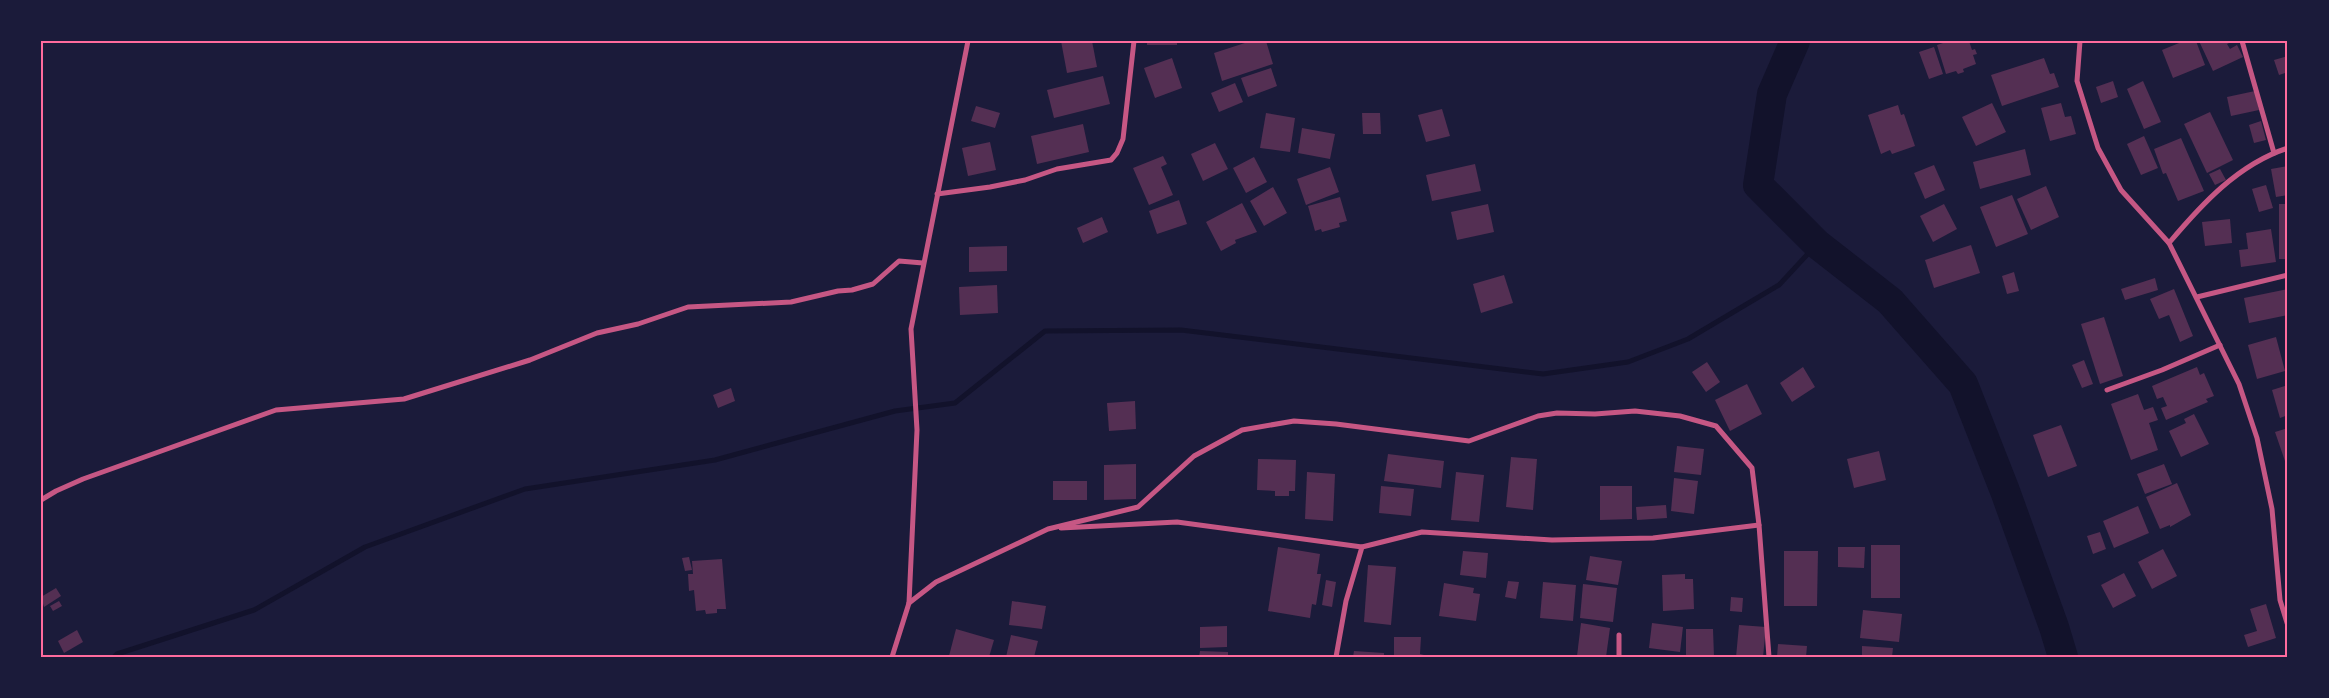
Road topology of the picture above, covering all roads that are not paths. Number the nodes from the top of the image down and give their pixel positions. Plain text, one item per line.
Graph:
1 (968, 41) edge
2 (1134, 41) edge
3 (2080, 41) edge
4 (2242, 41) edge
5 (2288, 148) edge
6 (2274, 152) junction
7 (937, 194) junction
8 (2169, 243) junction
9 (924, 263) junction
10 (2288, 275) edge
11 (2197, 297) junction
12 (2220, 345) junction
13 (2106, 390) dead end
14 (41, 500) edge
15 (1760, 525) junction
16 (1048, 529) junction
17 (1362, 547) junction
18 (909, 603) junction
19 (2288, 626) edge
20 (1619, 636) dead end
21 (892, 657) edge
22 (1336, 657) edge
23 (1619, 657) edge
24 (1769, 657) edge

1 - 7 street
2 - 7 street
3 - 8 street
4 - 6 street
5 - 6 street
6 - 8 street
7 - 9 street
8 - 11 street
9 - 14 street
9 - 18 street
10 - 11 street
11 - 12 street
12 - 13 street
12 - 19 street
15 - 16 street
15 - 17 street
15 - 24 street
16 - 17 street
16 - 18 street
17 - 22 street
18 - 21 street
20 - 23 street

